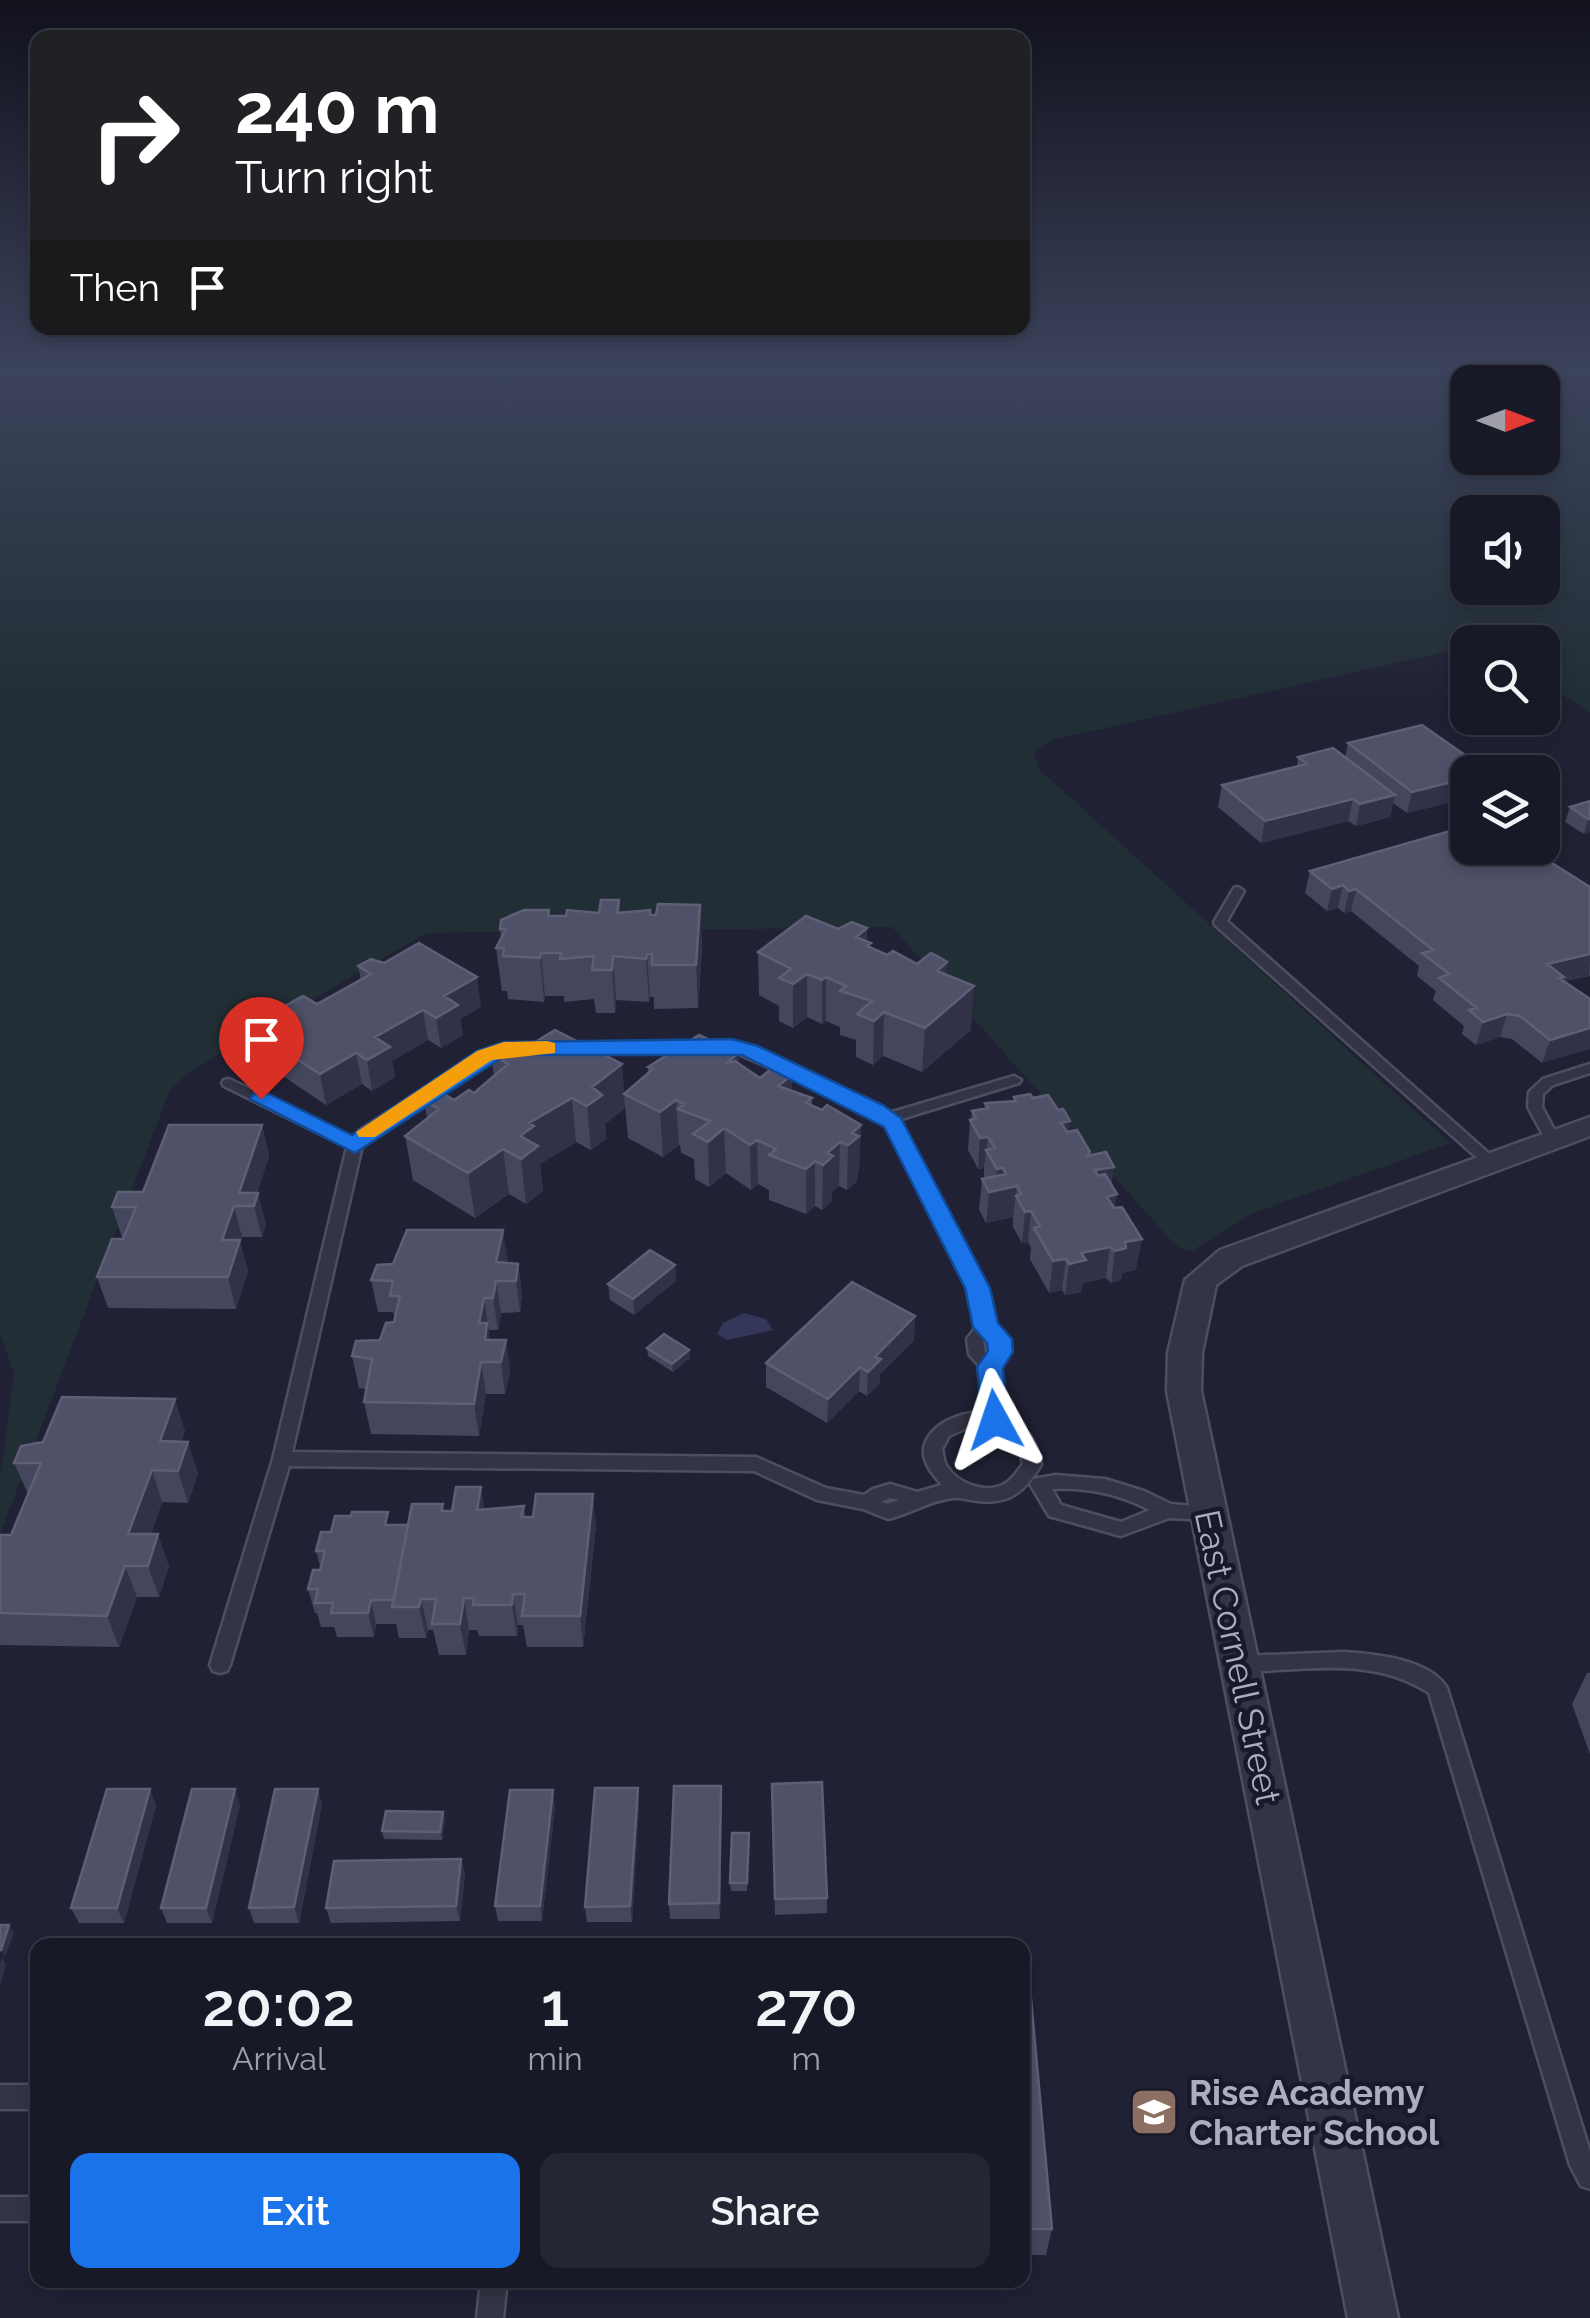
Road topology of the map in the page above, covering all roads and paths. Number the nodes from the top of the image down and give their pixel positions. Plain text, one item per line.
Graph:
1 (1238, 891) dead end
2 (1590, 1068) edge
3 (1014, 1080) dead end
4 (229, 1083) dead end
5 (886, 1119) junction
6 (1590, 1126) edge
7 (1552, 1139) junction
8 (355, 1146) junction
9 (1479, 1165) junction
10 (995, 1420) junction
11 (282, 1459) junction
12 (1033, 1480) junction
13 (960, 1489) junction
14 (1168, 1511) junction
15 (1209, 1513) junction
16 (1240, 1664) junction
17 (220, 1665) dead end
18 (0, 2097) edge
19 (30, 2097) edge
20 (1590, 2177) edge
21 (0, 2208) edge
22 (30, 2209) edge
23 (493, 2288) edge
24 (490, 2318) edge
25 (1373, 2318) edge

1 - 9 lane
2 - 7 lane
3 - 5 lane
4 - 8 lane
5 - 8 lane
5 - 10 lane
6 - 7 street, East Cornell Street
7 - 9 street, East Cornell Street
8 - 11 lane
9 - 15 street, East Cornell Street
10 - 12 lane
10 - 13 lane
11 - 13 lane
11 - 17 lane
12 - 13 lane
12 - 14 lane
12 - 14 lane
14 - 15 lane
15 - 16 street, East Cornell Street
16 - 20 lane
16 - 25 street, East Cornell Street
18 - 19 lane
21 - 22 lane
23 - 24 lane

